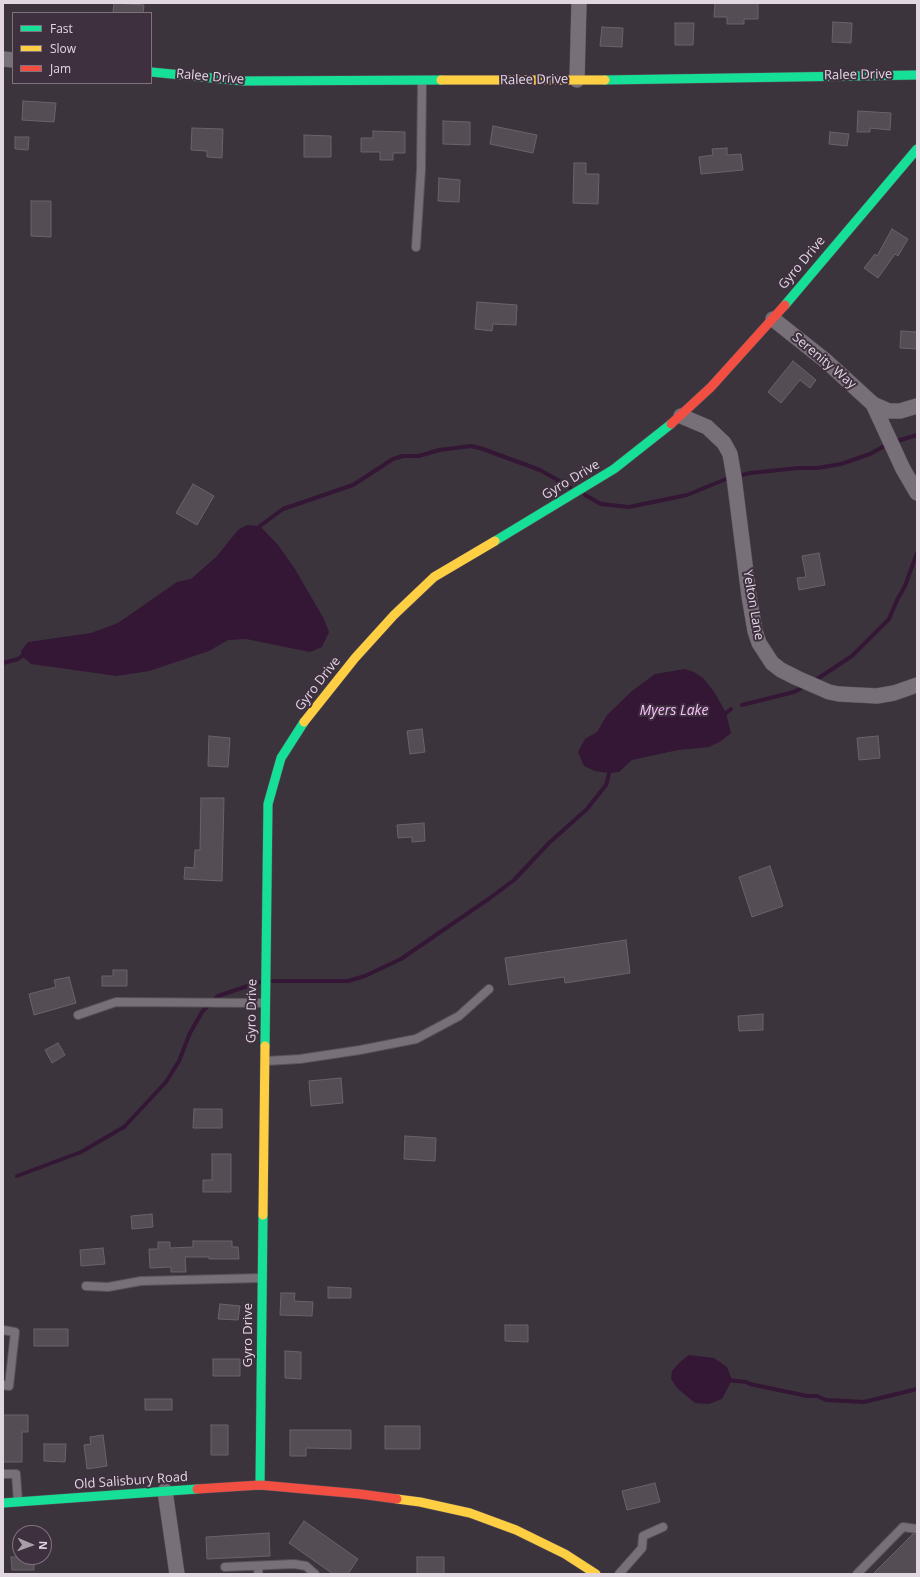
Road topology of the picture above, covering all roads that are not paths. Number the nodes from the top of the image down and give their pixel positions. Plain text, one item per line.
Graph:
1 (579, 3) edge
2 (152, 72) edge
3 (917, 75) edge
4 (577, 80) junction
5 (422, 81) junction
6 (917, 148) edge
7 (416, 247) dead end
8 (773, 319) junction
9 (873, 404) junction
10 (917, 406) edge
11 (681, 416) junction
12 (917, 493) edge
13 (917, 685) edge
14 (489, 989) dead end
15 (265, 1003) junction
16 (78, 1015) dead end
17 (265, 1061) junction
18 (262, 1278) junction
19 (86, 1286) dead end
20 (3, 1330) edge
21 (3, 1385) edge
22 (3, 1474) edge
23 (260, 1485) junction
24 (165, 1491) junction
25 (3, 1503) edge
26 (18, 1503) junction
27 (663, 1528) dead end
28 (917, 1528) edge
29 (225, 1567) dead end
30 (259, 1570) edge
31 (176, 1574) edge
32 (315, 1574) edge
33 (596, 1574) edge
34 (619, 1574) edge
35 (857, 1574) edge

1 - 4 street
2 - 5 street, Ralee Drive
3 - 4 street, Ralee Drive
4 - 5 street, Ralee Drive
5 - 7 lane
6 - 8 street, Gyro Drive
8 - 9 street, Serenity Way
8 - 11 street, Gyro Drive
9 - 10 street, Serenity Way
9 - 12 street, Serenity Way
11 - 13 street, Yelton Lane
11 - 15 street, Gyro Drive
14 - 17 lane
15 - 16 lane
15 - 17 street, Gyro Drive
17 - 18 street, Gyro Drive
18 - 19 lane
18 - 23 street, Gyro Drive
20 - 21 lane
22 - 26 lane
23 - 24 street, Old Salisbury Road
23 - 33 street, Old Salisbury Road
24 - 26 street, Old Salisbury Road
24 - 31 street
25 - 26 street, Old Salisbury Road
27 - 34 lane
28 - 35 lane
29 - 30 lane
30 - 32 lane

